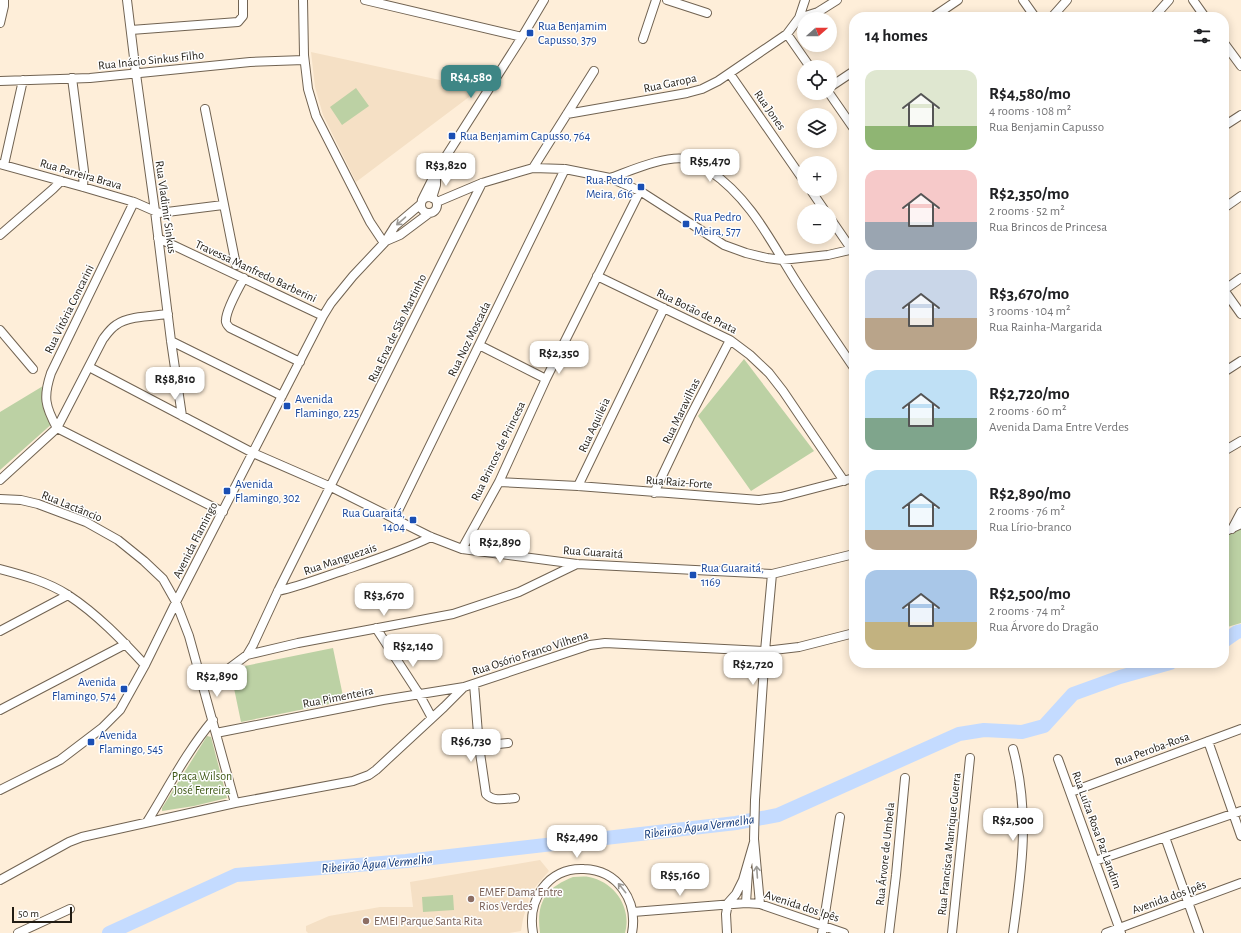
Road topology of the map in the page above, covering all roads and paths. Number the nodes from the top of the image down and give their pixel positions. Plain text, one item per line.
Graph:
1 (4, 0) edge
2 (127, 0) edge
3 (243, 0) edge
4 (303, 0) edge
5 (365, 0) edge
6 (544, 0) edge
7 (656, 0) edge
8 (667, 0) edge
9 (805, 0) edge
10 (837, 0) edge
11 (958, 0) edge
12 (1023, 0) edge
13 (1067, 0) edge
14 (1169, 0) edge
15 (1193, 0) edge
16 (801, 12) edge
17 (818, 12) edge
18 (940, 12) edge
19 (1031, 12) edge
20 (1056, 12) edge
21 (1158, 12) edge
22 (1201, 12) edge
23 (707, 13) dead end
24 (797, 21) edge
25 (0, 23) edge
26 (131, 30) junction
27 (787, 34) junction
28 (522, 37) junction
29 (643, 39) dead end
30 (1229, 49) edge
31 (304, 60) junction
32 (805, 60) edge
33 (1241, 66) edge
34 (594, 71) dead end
35 (136, 74) junction
36 (730, 74) junction
37 (849, 74) edge
38 (72, 78) junction
39 (23, 80) junction
40 (0, 81) edge
41 (837, 82) edge
42 (834, 100) edge
43 (205, 108) dead end
44 (567, 114) junction
45 (1241, 115) edge
46 (849, 121) edge
47 (1229, 123) edge
48 (2, 165) edge
49 (533, 168) junction
50 (566, 169) junction
51 (797, 171) edge
52 (436, 172) junction
53 (610, 178) junction
54 (61, 181) junction
55 (482, 183) junction
56 (83, 187) junction
57 (640, 191) junction
58 (1241, 196) edge
59 (435, 200) junction
60 (134, 202) junction
61 (422, 202) junction
62 (1229, 204) edge
63 (223, 205) junction
64 (155, 211) junction
65 (428, 214) junction
66 (837, 228) edge
67 (0, 235) edge
68 (158, 238) junction
69 (384, 242) junction
70 (849, 245) edge
71 (849, 252) edge
72 (782, 260) junction
73 (236, 265) dead end
74 (597, 276) junction
75 (244, 278) junction
76 (1241, 278) edge
77 (1229, 286) edge
78 (1229, 297) edge
79 (664, 308) junction
80 (168, 314) junction
81 (1241, 314) edge
82 (323, 316) junction
83 (0, 330) edge
84 (171, 340) junction
85 (730, 340) junction
86 (479, 345) junction
87 (849, 360) edge
88 (1241, 361) edge
89 (300, 362) junction
90 (89, 367) junction
91 (33, 369) dead end
92 (1229, 369) edge
93 (546, 379) junction
94 (282, 396) junction
95 (182, 416) junction
96 (57, 428) junction
97 (1241, 441) edge
98 (1229, 448) edge
99 (253, 453) junction
100 (0, 480) edge
101 (849, 480) edge
102 (844, 481) junction
103 (499, 482) junction
104 (578, 486) junction
105 (331, 487) junction
106 (654, 492) junction
107 (0, 499) edge
108 (223, 512) junction
109 (1241, 512) edge
110 (394, 519) junction
111 (1241, 524) edge
112 (1232, 529) junction
113 (1229, 530) edge
114 (431, 537) junction
115 (462, 549) junction
116 (849, 555) edge
117 (578, 564) junction
118 (0, 569) edge
119 (772, 574) junction
120 (278, 591) junction
121 (68, 595) junction
122 (176, 602) junction
123 (376, 628) junction
124 (0, 631) edge
125 (849, 634) edge
126 (126, 644) junction
127 (765, 651) junction
128 (247, 655) junction
129 (145, 665) junction
130 (474, 684) junction
131 (204, 687) junction
132 (464, 687) junction
133 (419, 694) junction
134 (0, 710) edge
135 (432, 718) junction
136 (213, 720) junction
137 (1241, 729) edge
138 (216, 733) junction
139 (1208, 742) junction
140 (508, 743) dead end
141 (479, 746) junction
142 (1013, 749) dead end
143 (970, 758) dead end
144 (1058, 758) dead end
145 (904, 778) dead end
146 (0, 790) edge
147 (1071, 792) junction
148 (515, 798) dead end
149 (235, 803) junction
150 (1237, 813) edge
151 (840, 817) dead end
152 (146, 822) junction
153 (1241, 836) edge
154 (754, 837) junction
155 (1165, 837) junction
156 (749, 854) junction
157 (1095, 861) junction
158 (0, 880) edge
159 (1241, 884) edge
160 (746, 902) junction
161 (1188, 902) junction
162 (728, 903) junction
163 (760, 904) junction
164 (70, 909) dead end
165 (633, 912) junction
166 (823, 929) edge
167 (1120, 931) edge
168 (18, 933) edge
169 (533, 933) edge
170 (632, 933) edge
171 (727, 933) edge
172 (844, 933) edge
173 (889, 933) edge
174 (952, 933) edge
175 (1013, 933) edge
176 (1106, 933) edge
177 (1199, 933) edge

1 - 25 street
2 - 26 street, Rua Vladimir Sinkus
3 - 26 street
4 - 31 street
5 - 28 street
6 - 28 street
7 - 29 street
8 - 23 street
9 - 16 street, Rua Garopa
10 - 17 street
11 - 18 street
12 - 19 street
13 - 20 street
14 - 21 street
15 - 22 street
24 - 27 street, Rua Garopa
26 - 35 street, Rua Vladimir Sinkus
27 - 32 street
27 - 36 street, Rua Garopa
28 - 52 street
30 - 33 street
31 - 35 street, Rua Inácio Sinkus Filho
31 - 69 street
34 - 44 street
35 - 38 street, Rua Inácio Sinkus Filho
35 - 64 street, Rua Vladimir Sinkus
36 - 44 street, Rua Garopa
36 - 51 street, Rua Jones
37 - 41 street
38 - 39 street, Rua Inácio Sinkus Filho
38 - 56 street
39 - 40 street, Rua Inácio Sinkus Filho
39 - 48 street
42 - 46 street
43 - 63 street
44 - 49 street
45 - 47 street
48 - 54 street, Rua Parreira Brava
49 - 50 street
49 - 55 street
50 - 53 street
50 - 86 street, Rua Noz Moscada
52 - 59 street
52 - 61 street
53 - 57 street
53 - 72 street
54 - 56 street, Rua Parreira Brava
54 - 67 street
55 - 59 street
55 - 105 street, Rua Erva de São Martinho
56 - 60 street, Rua Parreira Brava
57 - 72 street
57 - 74 street, Rua Brincos de Princesa
58 - 62 street
59 - 61 street
59 - 65 street
60 - 64 street, Rua Parreira Brava
60 - 96 street, Rua Vitória Concarini
61 - 65 street
61 -> 69 street, Avenida Flamingo
63 - 64 street
63 - 73 street
64 - 68 street, Rua Vladimir Sinkus
65 - 69 street, Avenida Flamingo
66 - 70 street
68 - 75 street, Travessa Manfredo Barberini
68 - 80 street, Rua Vladimir Sinkus
69 - 82 street, Avenida Flamingo
71 - 72 street
72 - 87 street
74 - 79 street, Rua Botão de Prata
74 - 93 street, Rua Brincos de Princesa
75 - 82 street, Travessa Manfredo Barberini
75 - 89 street
76 - 77 street
78 - 81 street
79 - 85 street, Rua Botão de Prata
79 - 104 street, Rua Aquileia
80 - 84 street, Rua Vladimir Sinkus
80 - 90 street
82 - 89 street, Avenida Flamingo
83 - 91 street
84 - 94 street
84 - 95 street, Rua Vladimir Sinkus
85 - 102 street, Rua Botão de Prata
85 - 106 street, Rua Maravilhas
86 - 93 street
86 - 110 street, Rua Noz Moscada
88 - 92 street
89 - 94 street, Avenida Flamingo
90 - 95 street, Rua Guaraitá
90 - 96 street
93 - 103 street, Rua Brincos de Princesa
94 - 99 street, Avenida Flamingo
95 - 99 street, Rua Guaraitá
96 - 100 street
96 - 108 street
97 - 98 street
99 - 105 street, Rua Guaraitá
99 - 108 street, Avenida Flamingo
101 - 102 street, Rua Raiz-Forte
102 - 106 street, Rua Raiz-Forte
103 - 104 street, Rua Raiz-Forte
103 - 115 street, Rua Brincos de Princesa
104 - 106 street, Rua Raiz-Forte
105 - 110 street, Rua Guaraitá
105 - 120 street, Rua Erva de São Martinho
107 - 122 street, Rua Lactâncio
108 - 122 street, Avenida Flamingo
109 - 112 street
110 - 114 street, Rua Guaraitá
111 - 112 street
112 - 113 street
114 - 115 street, Rua Guaraitá
114 - 120 street, Rua Manguezais
115 - 117 street, Rua Guaraitá
116 - 119 street, Rua Guaraitá
117 - 119 street, Rua Guaraitá
117 - 123 street
118 - 121 street
119 - 127 street
120 - 128 street, Rua Erva de São Martinho
121 - 124 street
121 - 126 street
122 - 129 street, Avenida Flamingo
122 - 131 street, Rua Lactâncio
123 - 128 street
123 - 133 street
125 - 127 street, Rua Osório Franco Vilhena
126 - 129 street
126 - 134 street
127 - 130 street, Rua Osório Franco Vilhena
127 - 154 street
128 - 131 street
129 - 146 street, Avenida Flamingo
130 - 132 street, Rua Osório Franco Vilhena
130 - 141 street
131 - 136 street, Rua Lactâncio
132 - 133 street, Rua Pimenteira
132 - 135 street, Rua Osório Franco Vilhena
133 - 135 street
133 - 138 street, Rua Pimenteira
135 - 149 street, Rua Osório Franco Vilhena
136 - 138 street, Rua Lactâncio
136 - 152 street
137 - 139 street, Rua Peroba-Rosa
138 - 149 street, Rua Lactâncio
139 - 147 street, Rua Peroba-Rosa
139 - 150 street
140 - 141 street
141 - 148 street
142 - 175 street
143 - 174 street, Rua Francisca Manrique Guerra
144 - 147 street, Rua Luíza Rosa Paz Landim
145 - 173 street, Rua Árvore de Umbela
147 - 157 street, Rua Luíza Rosa Paz Landim
149 - 152 street, Rua Osório Franco Vilhena
150 - 153 street
150 - 155 street
151 - 166 street
152 - 158 street, Rua Osório Franco Vilhena
154 - 156 street
163 -> 154 street
155 - 157 street
155 - 161 street
156 - 160 street
156 - 162 street
157 - 167 street, Rua Luíza Rosa Paz Landim
159 - 161 street, Avenida dos Ipês
160 - 162 street, Avenida dos Ipês
160 - 163 street, Avenida dos Ipês
161 - 167 street, Avenida dos Ipês
161 - 177 street
162 - 165 street, Avenida dos Ipês
162 - 171 street
163 - 166 street, Avenida dos Ipês
164 - 168 street
165 -> 169 street
165 - 170 street
166 - 172 street, Avenida dos Ipês
167 - 176 street, Avenida dos Ipês

